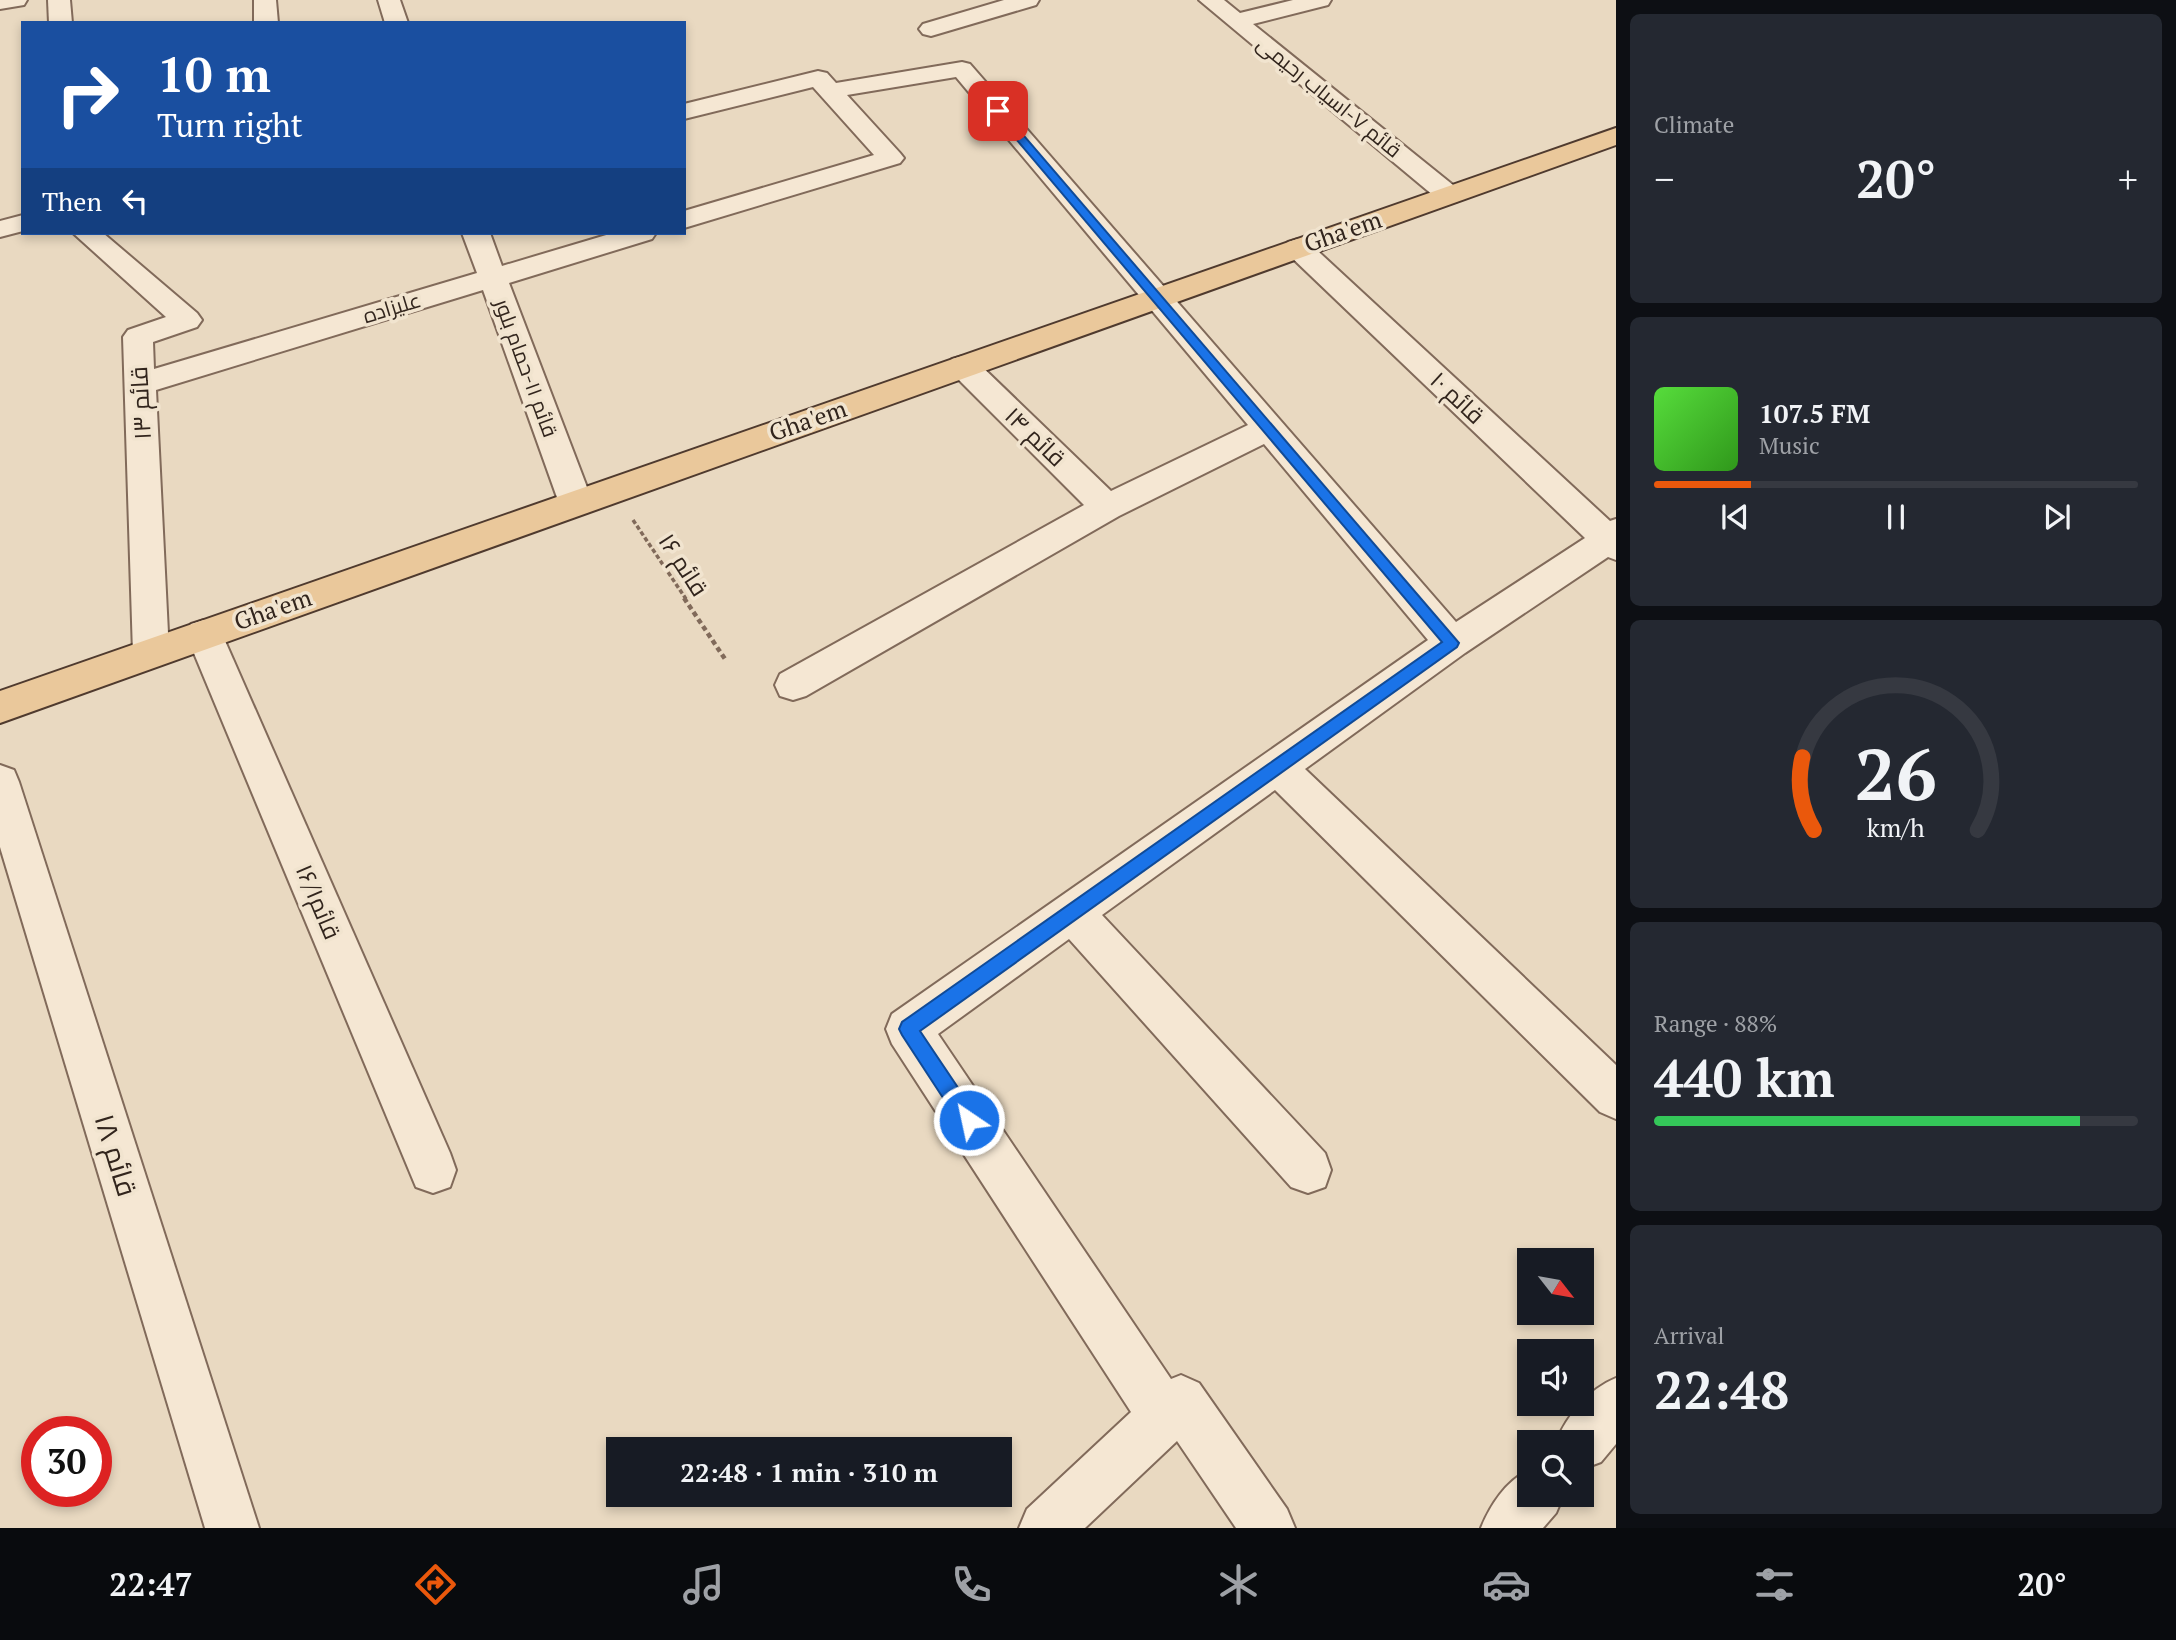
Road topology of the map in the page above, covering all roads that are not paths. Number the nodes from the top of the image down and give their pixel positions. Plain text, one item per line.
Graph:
1 (16, 0) edge
2 (60, 0) edge
3 (265, 0) edge
4 (389, 0) edge
5 (1028, 0) edge
6 (1210, 0) edge
7 (1320, 0) edge
8 (0, 2) edge
9 (61, 21) edge
10 (266, 21) edge
11 (396, 21) edge
12 (1236, 21) junction
13 (931, 29) dead end
14 (830, 91) junction
15 (686, 111) edge
16 (1616, 135) edge
17 (1449, 195) junction
18 (686, 219) edge
19 (21, 224) edge
20 (0, 229) edge
21 (90, 235) edge
22 (477, 235) edge
23 (635, 235) edge
24 (1298, 248) junction
25 (492, 278) junction
26 (1156, 298) junction
27 (963, 366) junction
28 (141, 384) junction
29 (1268, 429) junction
30 (576, 503) junction
31 (1107, 507) junction
32 (1613, 540) edge
33 (204, 634) junction
34 (1452, 643) junction
35 (151, 653) junction
36 (793, 685) dead end
37 (0, 707) edge
38 (1277, 767) junction
39 (0, 782) edge
40 (1072, 912) junction
41 (1616, 1096) edge
42 (433, 1170) dead end
43 (1308, 1170) dead end
44 (1616, 1404) edge
45 (1173, 1408) junction
46 (1593, 1430) edge
47 (1526, 1507) edge
48 (232, 1528) edge
49 (1046, 1528) edge
50 (1268, 1528) edge
51 (1508, 1528) edge

1 - 8 street
2 - 9 street
3 - 10 street
4 - 11 street
5 - 13 street
6 - 12 street, قائم ۷-اسیاب رحیمی
7 - 12 street
12 - 17 street, قائم ۷-اسیاب رحیمی
14 - 15 street
14 - 18 street
14 - 26 street
16 - 17 main road, Gha'em
17 - 24 main road, Gha'em
19 - 20 street
21 - 28 street, قائم ۱۳
22 - 25 street, قائم ۱۱-حمام بلور
23 - 25 street, علیزاده
24 - 26 main road, Gha'em
24 - 32 street, قائم ۱۰
25 - 28 street, علیزاده
25 - 30 street, قائم ۱۱-حمام بلور
26 - 27 main road, Gha'em
26 - 29 street
27 - 30 main road, Gha'em
27 - 31 street, قائم ۱۴
28 - 35 street, قائم ۱۳
29 - 31 street
29 - 34 street
30 - 33 main road, Gha'em
31 - 36 street
32 - 34 street
33 - 35 main road, Gha'em
33 - 42 street, قائم۱۶/۱
34 - 38 street
35 - 37 main road, Gha'em
38 - 40 street
38 - 41 street
39 - 48 street, قائم ۱۸
40 - 43 street
40 - 45 street
44 - 46 street
45 - 49 street
45 - 50 street
47 - 51 street

